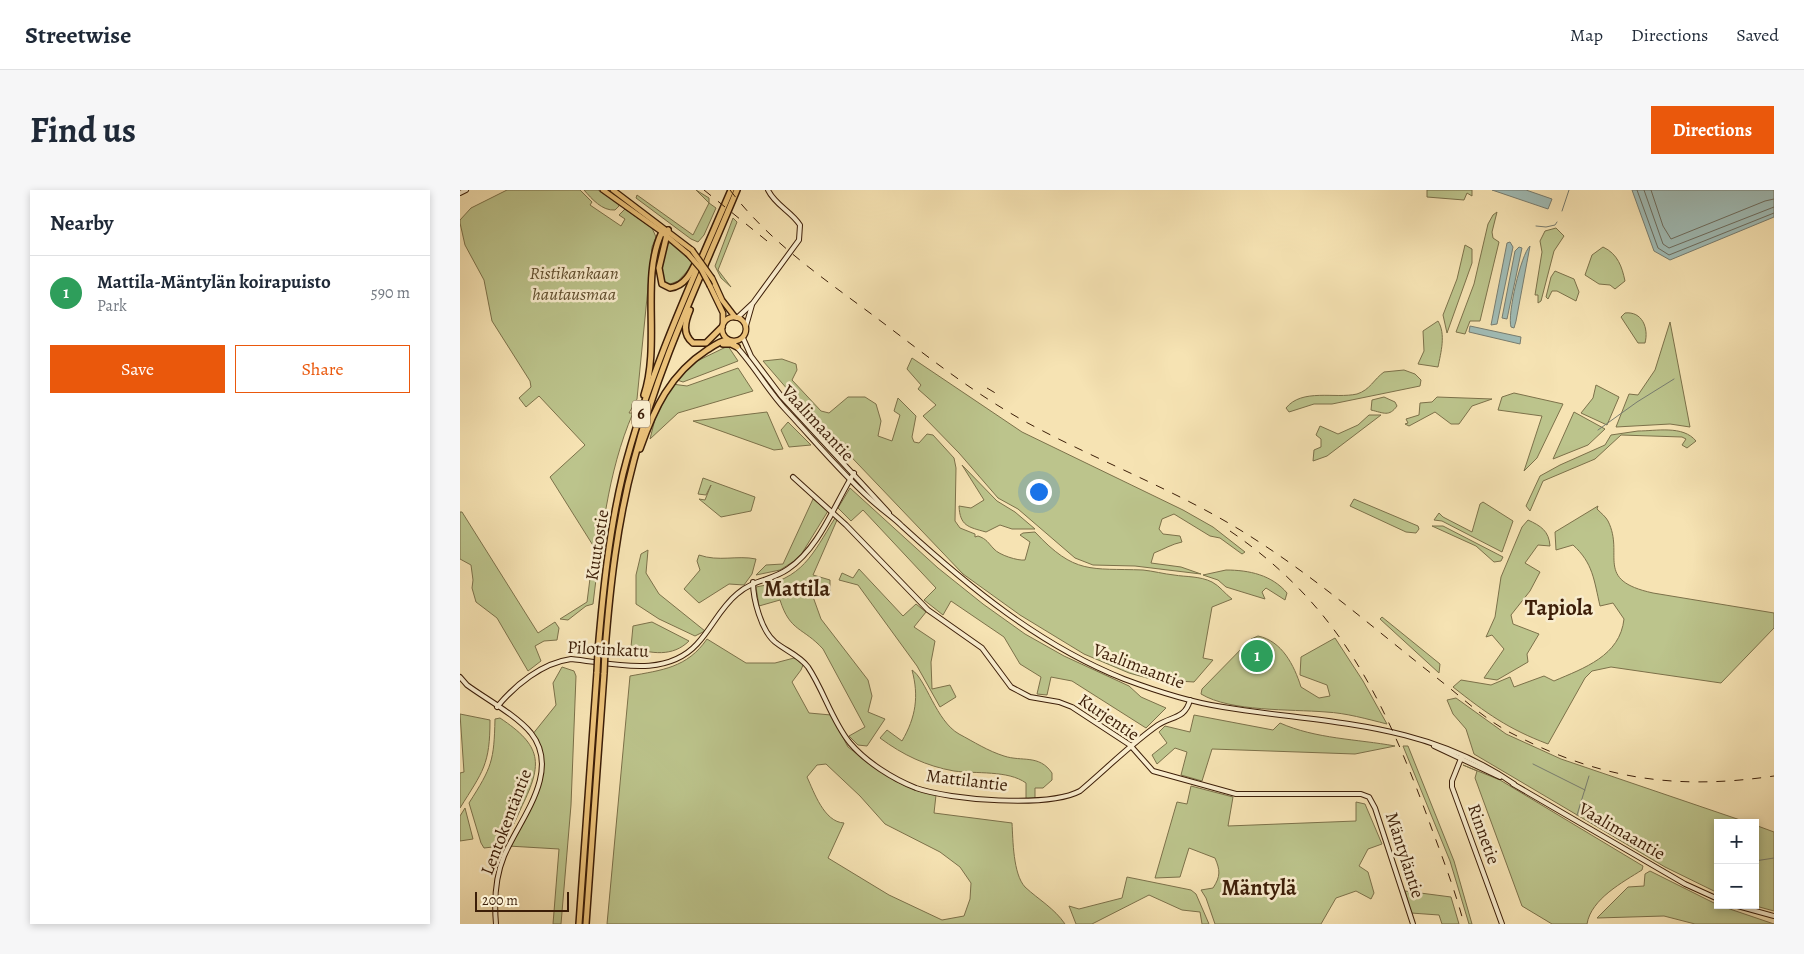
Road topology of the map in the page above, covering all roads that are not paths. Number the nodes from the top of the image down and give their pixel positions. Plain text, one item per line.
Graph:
1 (466, 190) edge
2 (603, 190) edge
3 (613, 190) edge
4 (731, 190) edge
5 (737, 190) edge
6 (768, 190) edge
7 (460, 193) edge
8 (665, 231) junction
9 (668, 236) junction
10 (690, 252) junction
11 (711, 254) junction
12 (752, 303) junction
13 (736, 317) junction
14 (722, 325) junction
15 (746, 326) junction
16 (743, 338) junction
17 (729, 340) junction
18 (737, 347) junction
19 (682, 369) junction
20 (854, 473) junction
21 (793, 477) dead end
22 (851, 478) junction
23 (831, 511) junction
24 (892, 517) junction
25 (613, 524) junction
26 (619, 526) junction
27 (753, 582) junction
28 (460, 677) edge
29 (1190, 700) junction
30 (497, 707) junction
31 (1133, 747) junction
32 (1462, 756) junction
33 (1368, 796) joint
34 (1714, 897) edge
35 (1749, 909) edge
36 (1774, 916) edge
37 (496, 924) edge
38 (579, 924) edge
39 (586, 924) edge
40 (1413, 924) edge
41 (1502, 924) edge

1 - 7 street
2 - 8 main road
3 - 8 main road
4 - 9 highway
4 - 25 highway, Kuutostie / 6
5 - 11 highway, Kuutostie / 6
6 - 12 street
8 - 9 highway
8 - 10 main road
8 - 25 highway
9 - 10 main road
10 - 13 main road, bridge
10 - 14 main road, bridge
11 - 14 highway
11 - 26 highway, Kuutostie / 6
12 - 13 street
12 - 15 street
13 - 14 main road
13 - 15 main road
14 - 17 main road
15 - 16 main road
16 - 17 main road
16 - 20 street, Vaalimaantie
17 - 18 street, Vaalimaantie
17 - 19 highway
18 - 19 highway
18 - 22 street, Vaalimaantie
19 - 26 highway
20 - 22 street, Pilotinkatu
20 - 24 street, Vaalimaantie
21 - 23 street, Kurjentie
22 - 23 street, Pilotinkatu
22 - 24 street, Vaalimaantie
23 - 27 street, Pilotinkatu
23 - 31 street, Kurjentie
24 - 29 street, Vaalimaantie
25 - 38 highway, Kuutostie / 6, bridge
26 - 39 highway, Kuutostie / 6, bridge
27 - 30 street, Pilotinkatu
27 - 31 street, Mattilantie
28 - 30 street, Lentokentäntie
29 - 31 street, Mattilantie
29 - 32 street, Vaalimaantie
30 - 37 street, Lentokentäntie
31 - 33 street, Kurjentie
32 - 34 street, Vaalimaantie
32 - 41 street, Rinnetie
33 - 40 street, Mäntyläntie
35 - 36 street

